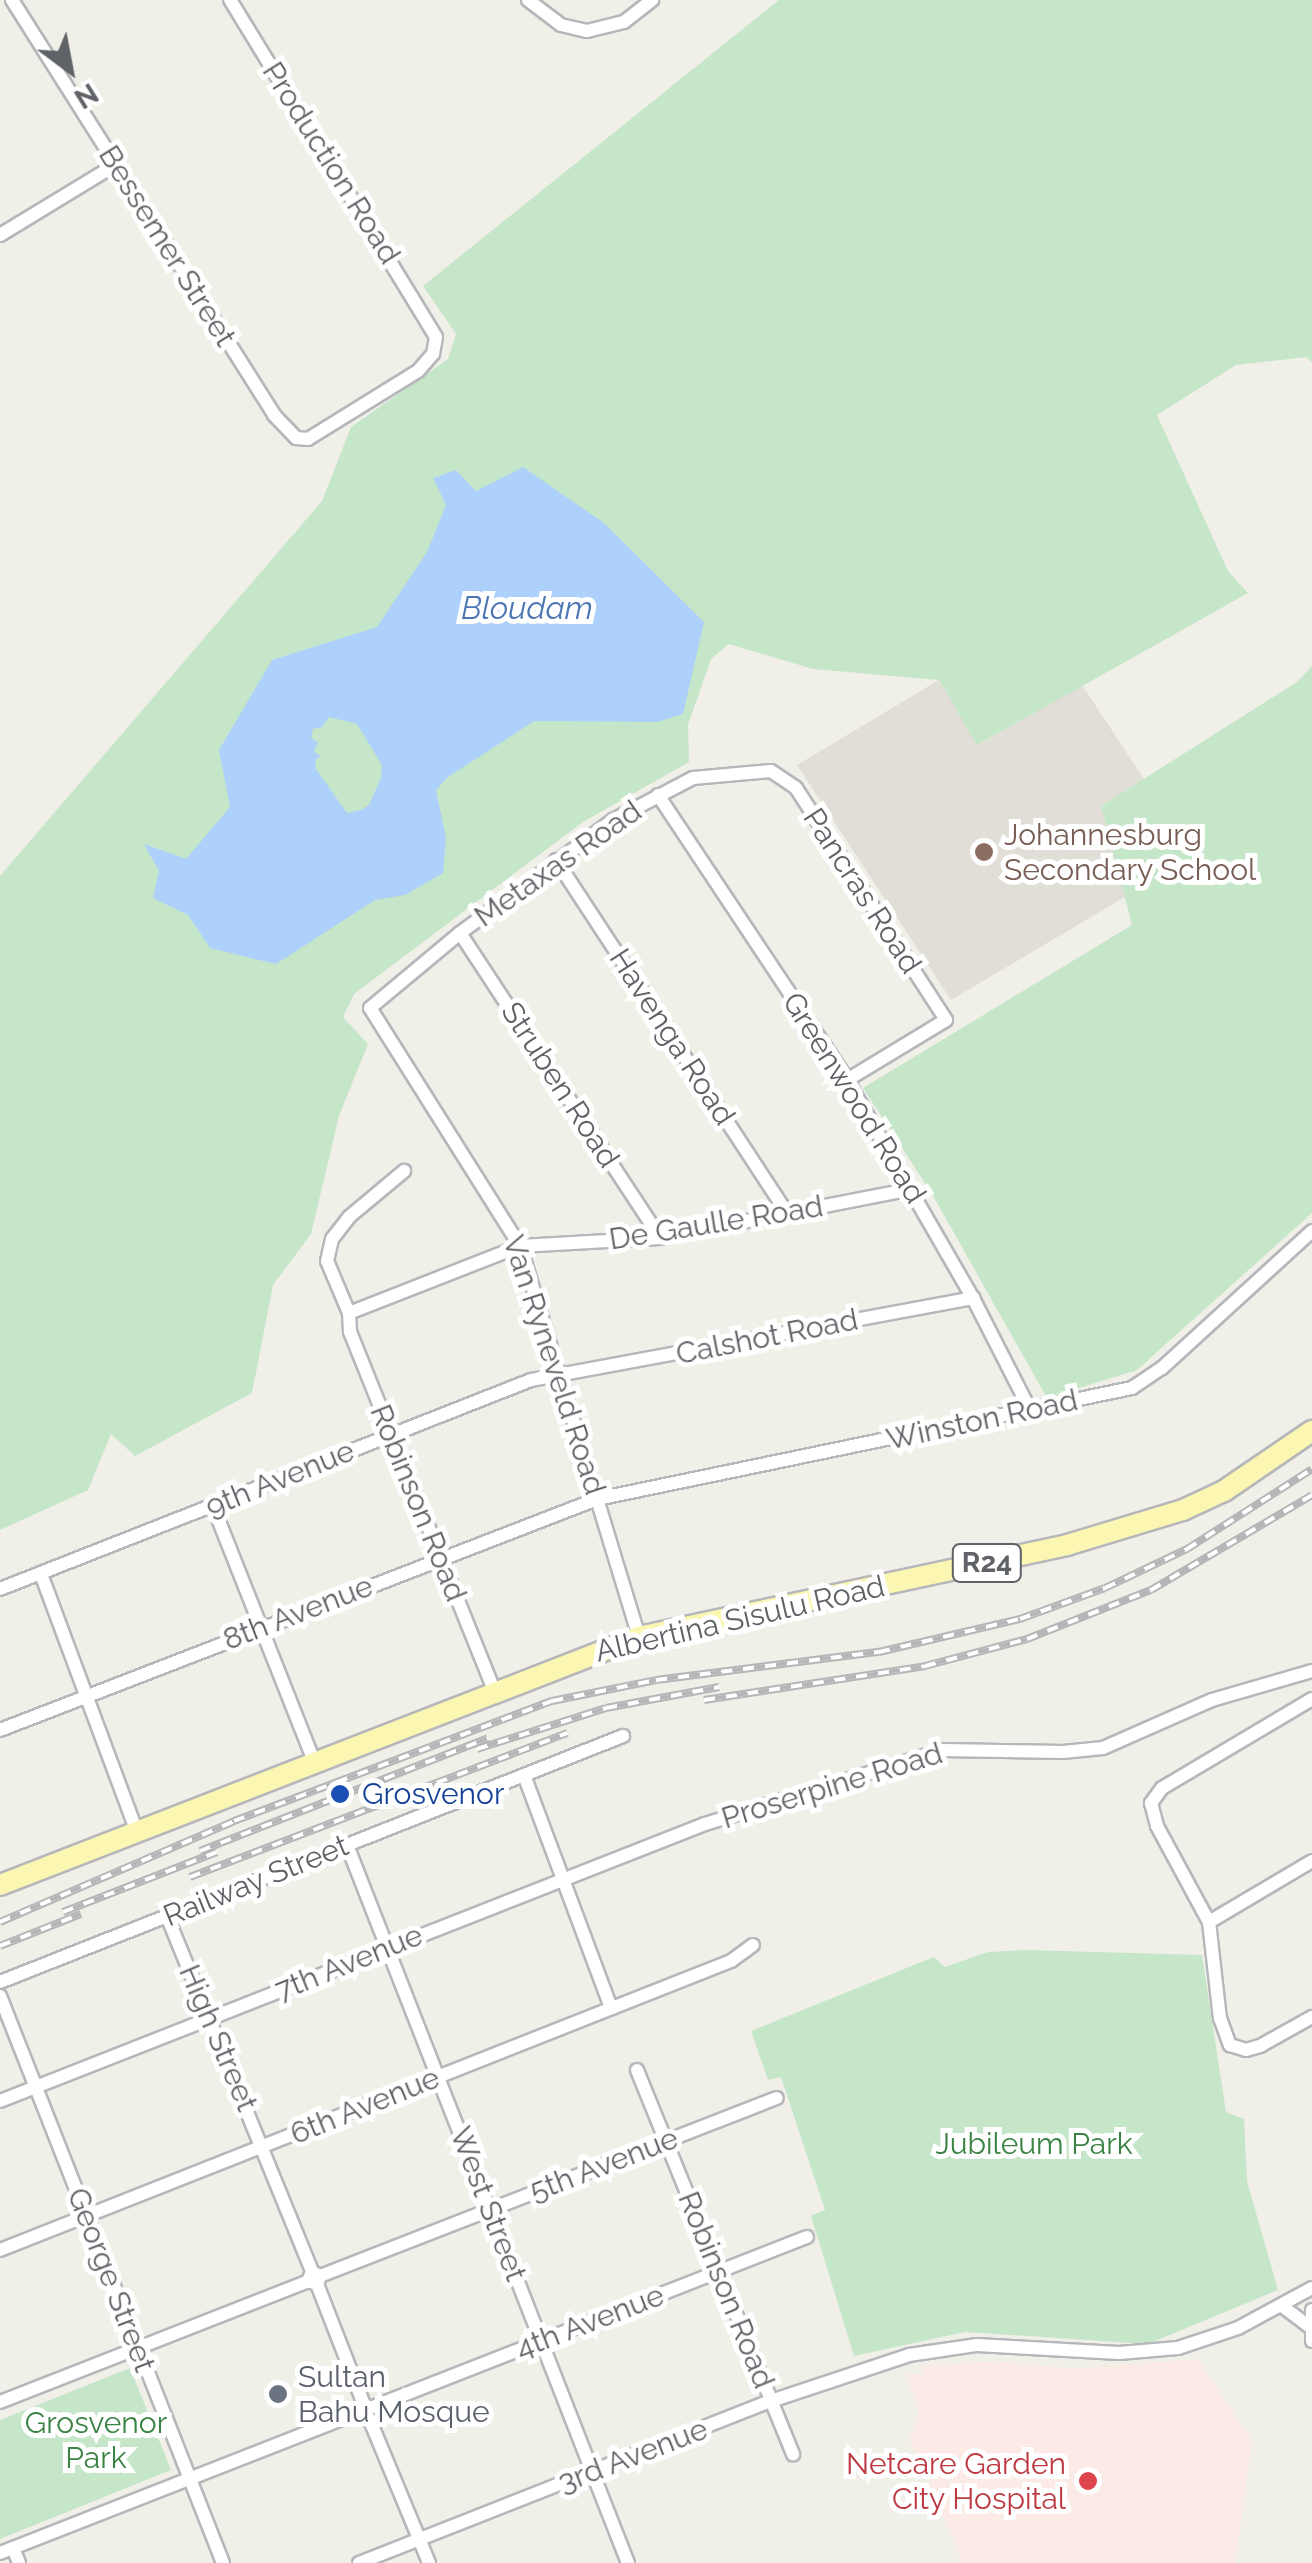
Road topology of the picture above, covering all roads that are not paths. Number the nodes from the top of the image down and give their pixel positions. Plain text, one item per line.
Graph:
1 (12, 0) edge
2 (230, 0) edge
3 (528, 0) edge
4 (652, 0) edge
5 (115, 164) junction
6 (0, 235) edge
7 (296, 438) joint
8 (771, 770) joint
9 (658, 795) junction
10 (556, 860) junction
11 (460, 933) junction
12 (370, 1008) joint
13 (847, 1080) junction
14 (404, 1171) dead end
15 (911, 1189) junction
16 (788, 1214) junction
17 (1312, 1230) edge
18 (660, 1238) junction
19 (520, 1246) junction
20 (973, 1298) junction
21 (348, 1314) junction
22 (561, 1376) junction
23 (1031, 1412) junction
24 (1312, 1431) edge
25 (390, 1436) junction
26 (597, 1499) junction
27 (213, 1506) junction
28 (438, 1558) junction
29 (40, 1574) junction
30 (0, 1589) edge
31 (262, 1627) junction
32 (639, 1637) junction
33 (1312, 1671) edge
34 (494, 1690) junction
35 (85, 1697) junction
36 (1312, 1698) edge
37 (0, 1730) edge
38 (623, 1736) dead end
39 (314, 1760) junction
40 (524, 1775) junction
41 (698, 1827) joint
42 (137, 1832) junction
43 (347, 1845) junction
44 (1312, 1861) edge
45 (564, 1878) junction
46 (0, 1885) edge
47 (167, 1916) junction
48 (1209, 1922) junction
49 (753, 1945) dead end
50 (387, 1948) junction
51 (0, 1982) edge
52 (0, 1996) edge
53 (612, 2008) junction
54 (1312, 2017) edge
55 (208, 2018) junction
56 (637, 2070) dead end
57 (438, 2077) junction
58 (36, 2086) junction
59 (777, 2098) dead end
60 (0, 2101) edge
61 (666, 2142) junction
62 (263, 2146) junction
63 (490, 2210) junction
64 (86, 2216) junction
65 (807, 2237) dead end
66 (0, 2250) edge
67 (719, 2272) junction
68 (314, 2278) junction
69 (1312, 2288) edge
70 (1282, 2306) junction
71 (1312, 2310) edge
72 (1311, 2334) edge
73 (541, 2341) junction
74 (138, 2348) junction
75 (771, 2401) junction
76 (0, 2402) edge
77 (366, 2410) junction
78 (793, 2455) dead end
79 (592, 2472) junction
80 (190, 2479) junction
81 (420, 2539) junction
82 (7, 2550) edge
83 (19, 2563) edge
84 (223, 2563) edge
85 (359, 2563) edge
86 (428, 2563) edge
87 (628, 2563) edge

1 - 5 street, Bessemer Street
2 - 7 street, Production Road
3 - 4 street
5 - 6 street
5 - 7 street, Bessemer Street
8 - 9 street, Metaxas Road
8 - 13 street, Pancras Road
9 - 10 street, Metaxas Road
9 - 13 street, Greenwood Road
10 - 11 street, Metaxas Road
10 - 16 street, Havenga Road
11 - 12 street, Metaxas Road
11 - 18 street, Struben Road
12 - 19 street, Van Ryneveld Road
13 - 15 street, Greenwood Road
14 - 21 street, Robinson Road
15 - 16 street, De Gaulle Road
15 - 20 street, Greenwood Road
16 - 18 street, De Gaulle Road
17 - 23 street, Winston Road
18 - 19 street, De Gaulle Road
19 - 21 street, De Gaulle Road
19 - 22 street, Van Ryneveld Road
20 - 22 street, Calshot Road
20 - 23 street, Greenwood Road
21 - 25 street, Robinson Road
22 - 25 street, 9th Avenue
22 - 26 street, Van Ryneveld Road
23 - 26 street, Winston Road
24 - 32 main road, Albertina Sisulu Road / R24
25 - 27 street, 9th Avenue
25 - 28 street, Robinson Road
26 - 28 street, 8th Avenue
26 - 32 street, Van Ryneveld Road
27 - 29 street, 9th Avenue
27 - 31 street
28 - 31 street, 8th Avenue
28 - 34 street, Robinson Road
29 - 30 street, 9th Avenue
29 - 35 street
31 - 35 street, 8th Avenue
31 - 39 street
32 - 34 main road, Albertina Sisulu Road / R24
33 - 41 street, Proserpine Road
34 - 39 main road, Albertina Sisulu Road / R24
35 - 37 street, 8th Avenue
35 - 42 street
36 - 48 street
38 - 40 street, Railway Street
39 - 42 main road, Albertina Sisulu Road / R24
40 - 43 street, Railway Street
40 - 45 street
41 - 45 street, 7th Avenue
42 - 46 main road, Albertina Sisulu Road / R24
43 - 47 street, Railway Street
43 - 50 street, West Street
44 - 48 street
45 - 50 street, 7th Avenue
45 - 53 street
47 - 51 street, Railway Street
47 - 55 street, High Street
48 - 54 street
49 - 53 street, 6th Avenue
50 - 55 street, 7th Avenue
50 - 57 street, West Street
52 - 58 street, George Street
53 - 57 street, 6th Avenue
55 - 58 street, 7th Avenue
55 - 62 street, High Street
56 - 61 street, Robinson Road
57 - 62 street, 6th Avenue
57 - 63 street, West Street
58 - 60 street, 7th Avenue
58 - 64 street, George Street
59 - 61 street, 5th Avenue
61 - 63 street, 5th Avenue
61 - 67 street, Robinson Road
62 - 64 street, 6th Avenue
62 - 68 street, High Street
63 - 68 street, 5th Avenue
63 - 73 street, West Street
64 - 66 street, 6th Avenue
64 - 74 street, George Street
65 - 67 street, 4th Avenue
67 - 73 street, 4th Avenue
67 - 75 street, Robinson Road
68 - 74 street, 5th Avenue
68 - 77 street, High Street
69 - 70 street, 3rd Avenue
70 - 72 street
70 - 75 street, 3rd Avenue
71 - 72 street
73 - 77 street, 4th Avenue
73 - 79 street, West Street
74 - 76 street, 5th Avenue
74 - 80 street, George Street
75 - 78 street, Robinson Road
75 - 79 street, 3rd Avenue
77 - 80 street, 4th Avenue
77 - 81 street, High Street
79 - 81 street, 3rd Avenue
79 - 87 street, West Street
80 - 82 street, 4th Avenue
80 - 84 street, George Street
81 - 85 street, 3rd Avenue
81 - 86 street, High Street
82 - 83 street

